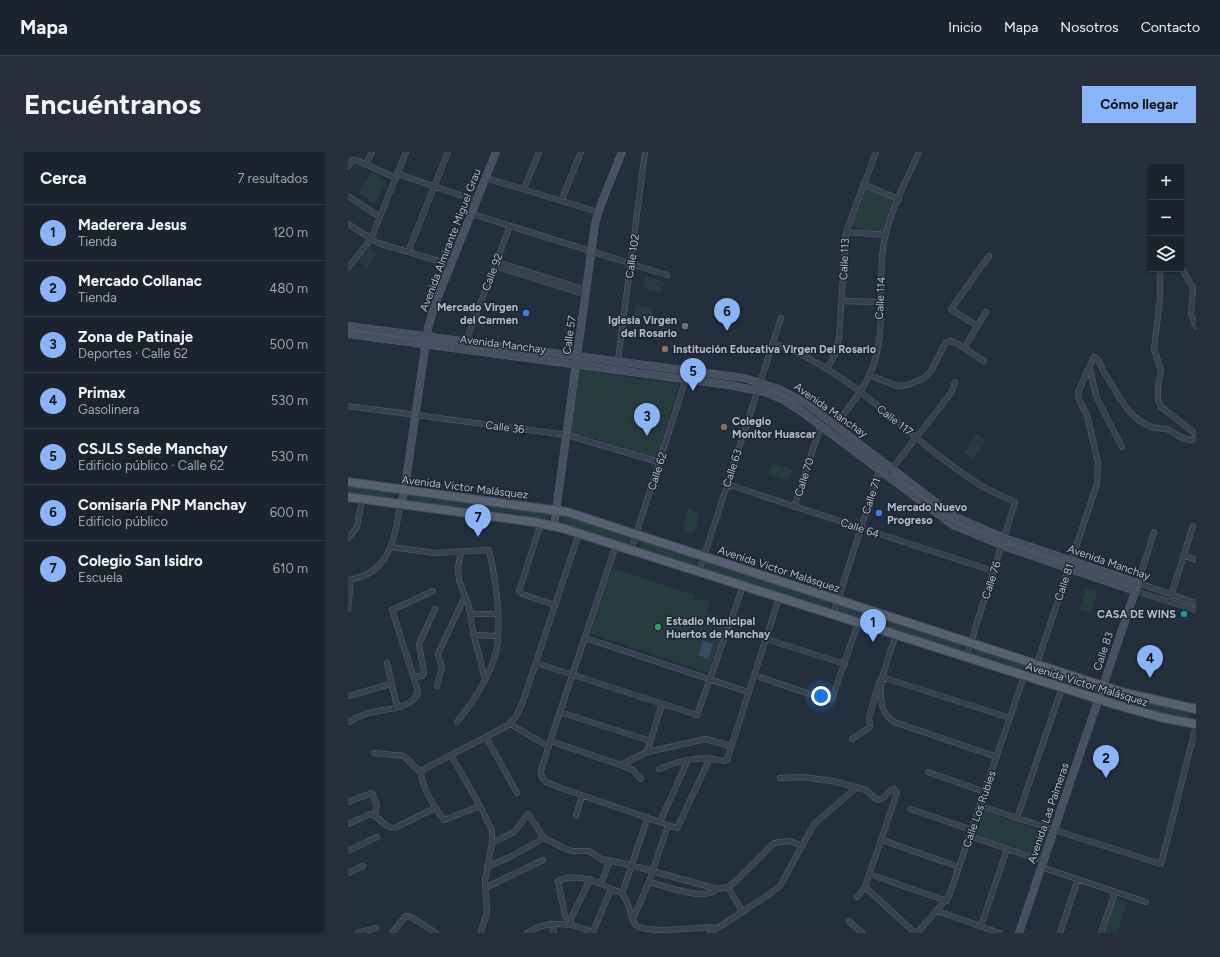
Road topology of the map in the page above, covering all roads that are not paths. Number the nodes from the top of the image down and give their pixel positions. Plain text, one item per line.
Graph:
1 (372, 152) edge
2 (406, 152) edge
3 (448, 152) edge
4 (496, 152) edge
5 (539, 152) edge
6 (581, 152) edge
7 (622, 152) edge
8 (645, 152) edge
9 (876, 152) edge
10 (924, 152) edge
11 (917, 154) edge
12 (366, 164) junction
13 (348, 166) edge
14 (397, 176) junction
15 (486, 178) junction
16 (863, 184) junction
17 (434, 187) junction
18 (524, 189) junction
19 (348, 196) edge
20 (899, 199) junction
21 (561, 200) junction
22 (477, 201) junction
23 (598, 212) junction
24 (472, 214) junction
25 (380, 217) junction
26 (348, 224) edge
27 (510, 226) junction
28 (846, 232) junction
29 (886, 235) junction
30 (371, 240) junction
31 (592, 251) junction
32 (408, 252) junction
33 (989, 256) dead end
34 (631, 263) junction
35 (496, 264) junction
36 (452, 265) junction
37 (348, 268) edge
38 (1160, 272) edge
39 (1184, 272) edge
40 (667, 275) dead end
41 (586, 293) junction
42 (842, 301) junction
43 (880, 302) junction
44 (986, 312) dead end
45 (781, 318) dead end
46 (348, 326) edge
47 (977, 326) junction
48 (1196, 326) edge
49 (348, 334) edge
50 (426, 336) junction
51 (466, 341) junction
52 (773, 342) junction
53 (422, 344) junction
54 (964, 348) junction
55 (577, 355) junction
56 (618, 360) junction
57 (984, 361) dead end
58 (576, 364) junction
59 (689, 369) junction
60 (828, 369) junction
61 (1090, 369) junction
62 (869, 375) junction
63 (686, 378) junction
64 (761, 382) junction
65 (954, 382) dead end
66 (757, 390) junction
67 (859, 391) junction
68 (348, 406) edge
69 (413, 414) junction
70 (820, 425) junction
71 (835, 425) junction
72 (830, 432) junction
73 (567, 435) junction
74 (1196, 436) edge
75 (917, 437) junction
76 (1122, 447) dead end
77 (659, 462) junction
78 (892, 468) junction
79 (880, 469) junction
80 (887, 475) junction
81 (348, 482) edge
82 (726, 484) junction
83 (402, 490) junction
84 (348, 497) edge
85 (362, 498) junction
86 (1016, 502) joint
87 (400, 504) junction
88 (794, 507) junction
89 (557, 510) junction
90 (541, 523) junction
91 (554, 526) junction
92 (1193, 526) dead end
93 (860, 528) junction
94 (1154, 532) dead end
95 (579, 534) junction
96 (636, 535) junction
97 (348, 538) edge
98 (1004, 538) junction
99 (616, 545) junction
100 (1002, 546) junction
101 (391, 548) junction
102 (631, 550) junction
103 (461, 552) junction
104 (1183, 555) junction
105 (704, 556) junction
106 (1196, 560) edge
107 (1072, 561) junction
108 (1069, 569) junction
109 (993, 571) junction
110 (699, 572) junction
111 (350, 579) edge
112 (1138, 583) junction
113 (743, 586) junction
114 (433, 591) dead end
115 (1135, 591) junction
116 (1171, 595) junction
117 (465, 596) junction
118 (779, 598) junction
119 (838, 600) junction
120 (1169, 602) junction
121 (1196, 603) edge
122 (555, 605) junction
123 (348, 608) edge
124 (435, 609) dead end
125 (1196, 610) edge
126 (470, 614) junction
127 (497, 614) junction
128 (833, 615) junction
129 (858, 623) junction
130 (896, 635) junction
131 (473, 636) junction
132 (498, 636) junction
133 (585, 638) junction
134 (766, 639) junction
135 (970, 643) junction
136 (966, 658) junction
137 (387, 663) dead end
138 (536, 663) junction
139 (845, 664) junction
140 (1037, 664) junction
141 (573, 675) junction
142 (754, 676) junction
143 (1024, 676) junction
144 (414, 677) junction
145 (882, 677) junction
146 (1032, 678) junction
147 (485, 680) junction
148 (711, 680) junction
149 (391, 684) junction
150 (437, 686) dead end
151 (1103, 686) junction
152 (1062, 688) junction
153 (748, 692) junction
154 (348, 696) edge
155 (1098, 699) junction
156 (662, 704) junction
157 (397, 707) junction
158 (1196, 709) edge
159 (560, 712) junction
160 (1010, 718) junction
161 (348, 722) edge
162 (457, 722) dead end
163 (509, 723) junction
164 (1196, 725) edge
165 (486, 737) junction
166 (852, 739) dead end
167 (550, 741) junction
168 (650, 741) junction
169 (731, 746) junction
170 (548, 747) junction
171 (647, 752) junction
172 (374, 753) dead end
173 (451, 755) junction
174 (996, 757) junction
175 (710, 758) junction
176 (688, 760) junction
177 (628, 761) junction
178 (620, 765) junction
179 (633, 770) junction
180 (659, 770) dead end
181 (928, 772) dead end
182 (421, 773) junction
183 (780, 778) dead end
184 (641, 779) dead end
185 (856, 788) junction
186 (985, 792) junction
187 (517, 793) dead end
188 (582, 796) junction
189 (348, 802) edge
190 (480, 806) junction
191 (980, 806) junction
192 (435, 808) junction
193 (910, 809) dead end
194 (576, 815) dead end
195 (376, 816) junction
196 (648, 818) junction
197 (1017, 818) junction
198 (660, 822) junction
199 (348, 824) edge
200 (668, 825) junction
201 (972, 830) junction
202 (1054, 830) junction
203 (970, 836) junction
204 (377, 837) dead end
205 (544, 838) junction
206 (882, 840) junction
207 (492, 843) junction
208 (801, 845) junction
209 (1007, 849) junction
210 (348, 851) edge
211 (543, 860) dead end
212 (610, 861) junction
213 (1042, 864) junction
214 (631, 865) junction
215 (363, 866) dead end
216 (487, 867) junction
217 (959, 867) junction
218 (653, 872) junction
219 (348, 873) edge
220 (869, 874) junction
221 (590, 879) junction
222 (1078, 879) junction
223 (649, 882) junction
224 (601, 883) junction
225 (728, 887) junction
226 (866, 887) junction
227 (485, 888) junction
228 (611, 889) junction
229 (717, 889) junction
230 (1114, 892) junction
231 (622, 893) junction
232 (857, 897) dead end
233 (947, 901) junction
234 (1146, 902) dead end
235 (742, 911) junction
236 (936, 911) junction
237 (633, 919) junction
238 (848, 921) dead end
239 (570, 923) junction
240 (552, 924) junction
241 (981, 926) junction
242 (376, 928) dead end
243 (716, 928) junction
244 (481, 931) dead end
245 (591, 932) edge
246 (358, 933) edge
247 (392, 933) edge
248 (436, 933) edge
249 (527, 933) edge
250 (554, 933) edge
251 (710, 933) edge
252 (862, 933) edge
253 (916, 933) edge
254 (1000, 933) edge
255 (1019, 933) edge
256 (1060, 933) edge
257 (1101, 933) edge

1 - 12 street
2 - 14 street
3 - 17 street
4 - 15 street, Avenida Almirante Miguel Grau
5 - 18 street
6 - 21 street
7 - 23 street, Calle 57
8 - 34 street, Calle 102
9 - 16 street, Calle 113
10 - 11 street
11 - 20 street, Calle 114
12 - 13 street
12 - 14 street
14 - 17 street
14 - 25 street
15 - 18 street
15 - 22 street, Avenida Almirante Miguel Grau
16 - 20 street
16 - 28 street, Calle 113
17 - 22 street
17 - 32 street
18 - 21 street
19 - 25 street
20 - 29 street, Calle 114
21 - 23 street
22 - 24 street, Avenida Almirante Miguel Grau
23 - 31 street, Calle 57
24 - 27 street
24 - 36 street, Avenida Almirante Miguel Grau
25 - 30 street
26 - 30 street
27 - 31 street
27 - 35 street, Calle 92
28 - 29 street
28 - 42 street, Calle 113
29 - 43 street, Calle 114
30 - 32 street
30 - 37 street
31 - 34 street
31 - 41 street, Calle 57
32 - 36 street
33 - 47 street
34 - 40 street
34 - 56 street, Calle 102
35 - 41 street
35 - 51 street, Calle 92
36 - 50 street, Avenida Almirante Miguel Grau
38 - 74 street
39 - 48 street
41 - 55 street, Calle 57
42 - 43 street
42 - 60 street, Calle 113
43 - 62 street, Calle 114
44 - 47 street
45 - 52 street, Calle 63
46 - 50 street, Avenida Manchay
47 - 54 street
49 - 53 street, Avenida Manchay
50 - 51 street, Avenida Manchay
50 - 53 street, Avenida Almirante Miguel Grau
51 - 55 street, Avenida Manchay
52 - 60 street, Calle 117
52 - 64 street, Calle 63
53 - 58 street, Avenida Manchay
53 - 69 street, Avenida Almirante Miguel Grau
54 - 57 street
54 - 62 street
55 - 56 street, Avenida Manchay
55 - 58 street, Calle 57
56 - 59 street, Avenida Manchay
58 - 63 street, Avenida Manchay
58 - 73 street, Calle 57
59 - 63 street, Calle 62
59 - 64 street, Avenida Manchay
60 - 67 street, Calle 117
61 - 74 street
61 - 76 street
61 - 107 street, Calle 81
62 - 67 street, Calle 114
63 - 66 street, Avenida Manchay
63 - 77 street, Calle 62
64 - 66 street, Calle 63
64 - 71 street, Avenida Manchay
65 - 75 street
66 - 70 street, Avenida Manchay
66 - 82 street, Calle 63
67 - 71 street, Calle 114
67 - 75 street, Calle 117
68 - 69 street, Calle 36
69 - 73 street, Calle 36
69 - 83 street, Avenida Almirante Miguel Grau
70 - 72 street, Avenida Manchay
70 - 88 street, Calle 70
71 - 72 street, Calle 114
71 - 78 street, Avenida Manchay
72 - 79 street, Avenida Manchay
73 - 77 street, Calle 36
73 - 89 street, Calle 57
75 - 78 street
75 - 86 street, Calle 117
77 - 96 street, Calle 62
78 - 80 street
78 - 98 street, Avenida Manchay
79 - 80 street, Avenida Manchay
79 - 93 street, Calle 71
80 - 100 street, Avenida Manchay
81 - 83 main road, Avenida Victor Malásquez
82 - 88 street, Calle 64
82 - 105 street, Calle 63
83 - 87 street, Avenida Almirante Miguel Grau
83 - 89 main road, Avenida Victor Malásquez
84 - 85 main road, Avenida Victor Malásquez
85 - 87 main road, Avenida Victor Malásquez
85 - 97 street
86 - 98 street, Calle 76
87 - 90 main road, Avenida Victor Malásquez
87 - 101 street
88 - 93 street, Calle 64
89 - 91 street, Calle 57
89 - 96 main road, Avenida Victor Malásquez
90 - 91 main road, Avenida Victor Malásquez
90 - 122 street
91 - 95 main road, Avenida Victor Malásquez
92 - 104 street
93 - 109 street, Calle 64
93 - 119 street, Calle 71
94 - 112 street, Calle 83
95 - 99 main road, Avenida Victor Malásquez
95 - 122 street
96 - 102 street, Calle 62
96 - 105 main road, Avenida Victor Malásquez
98 - 100 street, Calle 76
98 - 107 street, Avenida Manchay
99 - 102 main road, Avenida Victor Malásquez
99 - 133 street
100 - 108 street, Avenida Manchay
100 - 109 street, Calle 76
101 - 103 street
101 - 111 street
102 - 110 main road, Avenida Victor Malásquez
103 - 117 street
103 - 127 street
104 - 106 street
104 - 116 street
105 - 110 street, Calle 63
105 - 119 main road, Avenida Victor Malásquez
107 - 108 street, Calle 81
107 - 112 street, Avenida Manchay
108 - 115 street, Avenida Manchay
108 - 140 street, Calle 81
109 - 135 street, Calle 76
110 - 113 main road, Avenida Victor Malásquez
111 - 123 street
112 - 115 street, Calle 83
112 - 116 street, Avenida Manchay
113 - 118 main road, Avenida Victor Malásquez
113 - 148 street
114 - 144 street
115 - 120 street, Avenida Manchay
115 - 151 street, Calle 83
116 - 120 street
116 - 121 street, Avenida Manchay
117 - 126 street
117 - 150 street
118 - 128 main road, Avenida Victor Malásquez
118 - 134 street
119 - 128 street, Calle 71
119 - 135 main road, Avenida Victor Malásquez
120 - 125 street, Avenida Manchay
122 - 138 street
124 - 144 street
126 - 127 street
126 - 131 street
127 - 132 street
128 - 129 main road, Avenida Victor Malásquez
129 - 130 main road, Avenida Victor Malásquez
129 - 139 street
130 - 136 main road, Avenida Victor Malásquez
130 - 145 street
131 - 132 street
131 - 147 street
132 - 147 street
133 - 141 street
133 - 148 street
134 - 139 street
134 - 142 street
135 - 136 street, Calle 76
135 - 140 main road, Avenida Victor Malásquez
136 - 143 main road, Avenida Victor Malásquez
137 - 149 street
138 - 141 street
138 - 163 street
139 - 142 street
140 - 146 street, Calle 81
140 - 151 main road, Avenida Victor Malásquez
141 - 156 street
141 - 159 street
142 - 153 street
143 - 146 main road, Avenida Victor Malásquez
143 - 160 street, Calle Los Rubies
144 - 157 street
145 - 160 street
145 - 166 street
145 - 174 street
146 - 152 main road, Avenida Victor Malásquez
147 - 162 street
148 - 153 street
148 - 156 street
149 - 154 street
149 - 157 street
151 - 155 street, Calle 83
151 - 158 main road, Avenida Victor Malásquez
152 - 155 main road, Avenida Victor Malásquez
152 - 197 street
153 - 169 street
155 - 164 main road, Avenida Victor Malásquez
155 - 202 street, Avenida Las Palmeras
156 - 168 street
157 - 161 street
159 - 167 street
159 - 168 street
160 - 174 street, Calle Los Rubies
163 - 165 street
163 - 170 street
164 - 202 street
165 - 173 street
165 - 187 street
167 - 170 street
167 - 178 street
168 - 171 street
169 - 171 street
169 - 175 street
170 - 188 street
171 - 177 street
172 - 182 street
173 - 182 street
173 - 190 street
174 - 186 street, Calle Los Rubies
175 - 176 street
175 - 200 street
176 - 180 street
176 - 198 street
177 - 178 street
177 - 179 street
178 - 179 street
179 - 184 street
181 - 186 street
182 - 192 street
183 - 185 street
185 - 206 street
185 - 208 street
186 - 191 street, Calle Los Rubies
188 - 194 street
188 - 196 street
189 - 195 street
190 - 192 street
190 - 207 street
191 - 197 street
191 - 201 street, Calle Los Rubies
192 - 195 street
193 - 201 street
195 - 199 street
196 - 198 street
196 - 214 street
197 - 202 street
198 - 200 street
200 - 218 street
201 - 203 street, Calle Los Rubies
202 - 213 street, Avenida Las Palmeras
203 - 209 street
203 - 217 street, Calle Los Rubies
204 - 210 street
205 - 207 street
205 - 212 street
205 - 216 street
206 - 217 street
206 - 220 street
207 - 216 street
208 - 225 street
208 - 235 street
209 - 213 street
209 - 241 street
211 - 227 street
212 - 214 street
212 - 224 street
213 - 222 street
213 - 255 street, Avenida Las Palmeras
214 - 218 street
214 - 231 street
215 - 219 street
216 - 227 street
217 - 233 street, Calle Los Rubies
218 - 223 street
218 - 229 street
220 - 226 street
220 - 233 street
221 - 224 street
221 - 239 street
221 - 239 street
222 - 230 street
222 - 256 street
223 - 229 street
223 - 237 street
224 - 228 street
225 - 229 street
225 - 235 street
226 - 232 street
226 - 253 street
227 - 244 street
228 - 231 street
228 - 245 street
230 - 234 street
230 - 257 street
231 - 237 street
233 - 236 street, Calle Los Rubies
235 - 243 street
236 - 241 street
236 - 253 street, Calle Los Rubies
237 - 243 street
238 - 252 street
239 - 240 street
239 - 245 street
240 - 249 street
240 - 250 street
241 - 254 street
242 - 246 street
243 - 251 street
247 - 248 street

